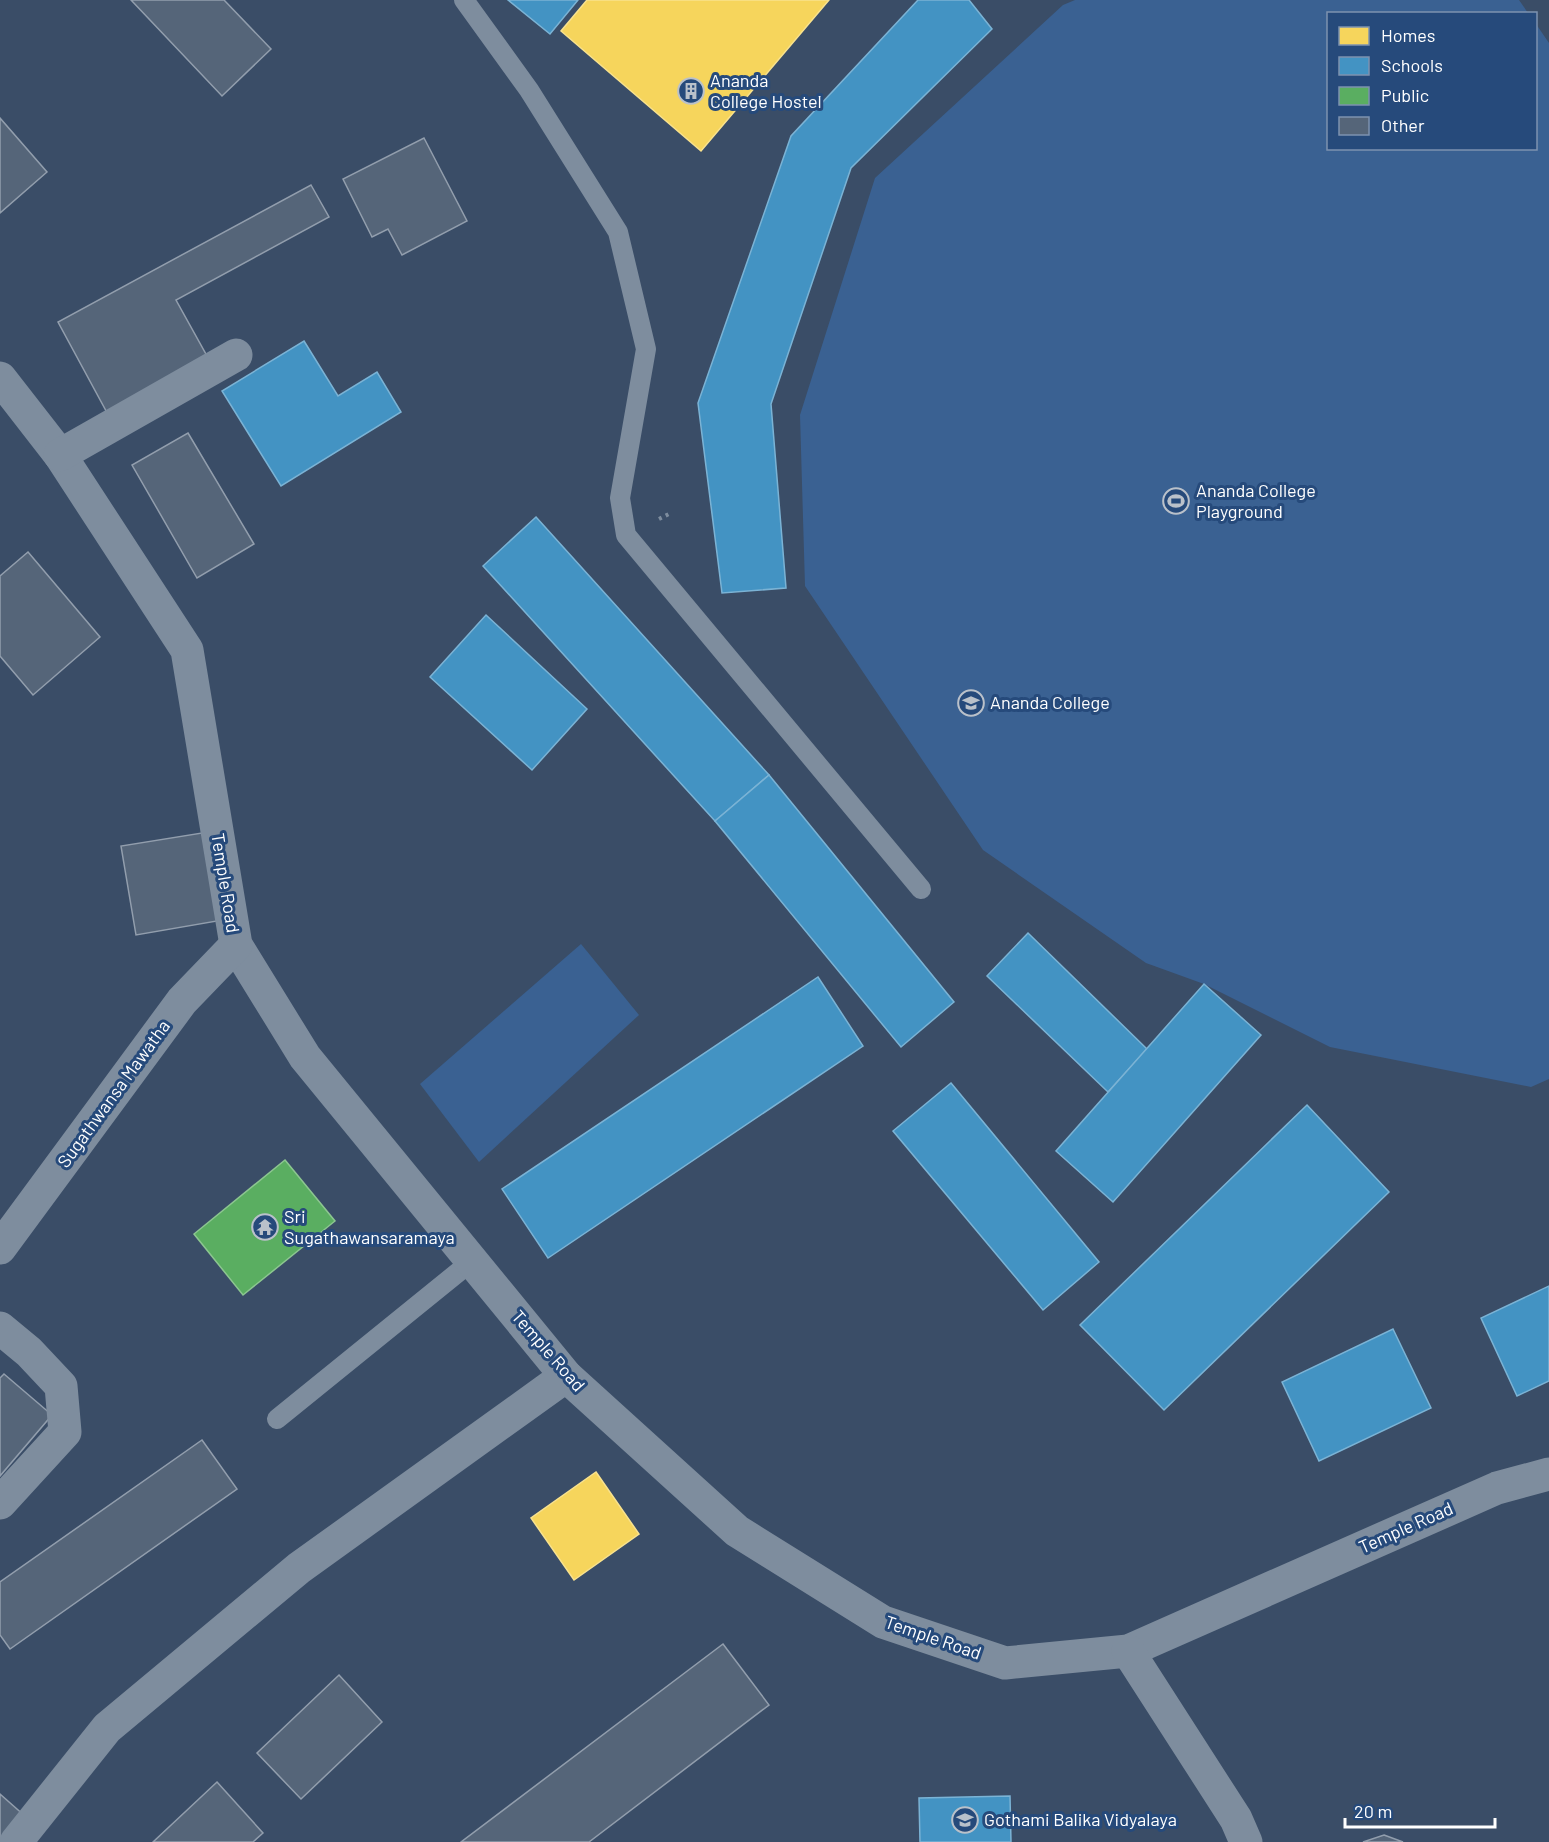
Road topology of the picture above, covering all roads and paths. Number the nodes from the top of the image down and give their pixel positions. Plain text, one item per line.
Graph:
1 (464, 0) edge
2 (236, 355) dead end
3 (0, 378) edge
4 (60, 455) junction
5 (921, 889) dead end
6 (236, 945) junction
7 (0, 1248) edge
8 (472, 1261) junction
9 (0, 1328) edge
10 (566, 1376) junction
11 (278, 1419) dead end
12 (1549, 1474) edge
13 (0, 1503) edge
14 (1128, 1651) junction
15 (16, 1842) edge
16 (1246, 1842) edge

1 - 5 lane
2 - 4 street
3 - 4 street, Temple Road
4 - 6 street, Temple Road
6 - 7 street, Sugathwansa Mawatha
6 - 8 street, Temple Road
8 - 10 street, Temple Road
8 - 11 lane
9 - 13 street
10 - 14 street, Temple Road
10 - 15 street
12 - 14 street, Temple Road
14 - 16 street

